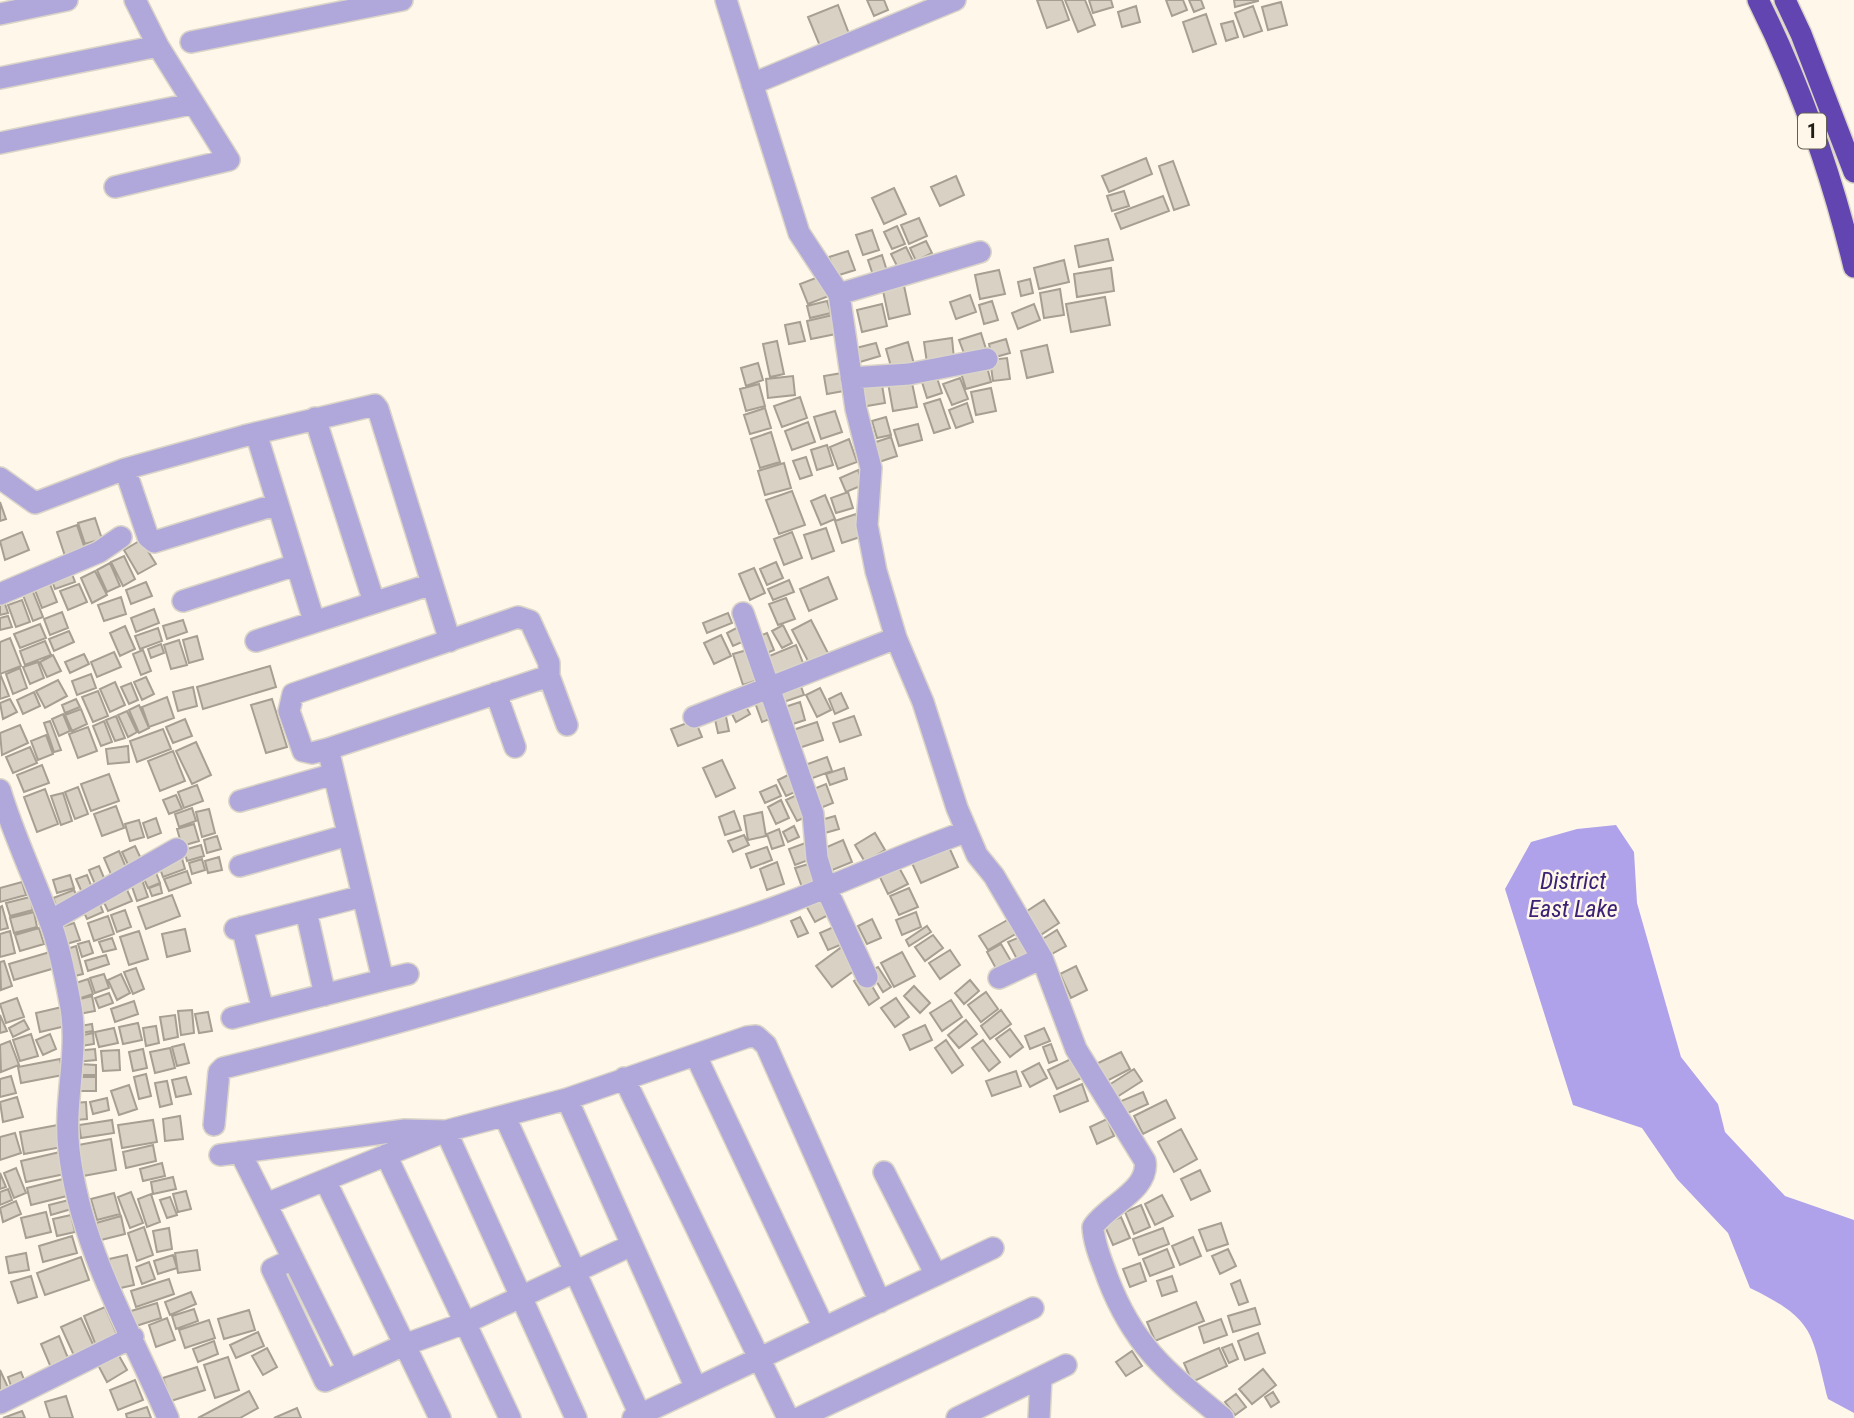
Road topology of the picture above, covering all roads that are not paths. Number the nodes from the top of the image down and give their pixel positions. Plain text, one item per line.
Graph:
1 (67, 0) edge
2 (135, 0) edge
3 (402, 0) edge
4 (726, 0) edge
5 (955, 0) edge
6 (1758, 0) edge
7 (1784, 0) edge
8 (337, 6) edge
9 (0, 14) edge
10 (191, 42) dead end
11 (158, 47) junction
12 (0, 78) edge
13 (752, 84) junction
14 (191, 104) junction
15 (0, 143) edge
16 (1854, 172) edge
17 (115, 187) dead end
18 (980, 252) dead end
19 (1854, 267) edge
20 (839, 294) junction
21 (987, 359) dead end
22 (851, 378) junction
23 (316, 418) junction
24 (256, 433) junction
25 (125, 469) junction
26 (0, 478) edge
27 (278, 504) junction
28 (121, 537) dead end
29 (296, 565) junction
30 (432, 584) junction
31 (0, 594) edge
32 (183, 601) dead end
33 (374, 602) junction
34 (743, 613) dead end
35 (314, 621) junction
36 (896, 638) junction
37 (256, 641) dead end
38 (450, 641) junction
39 (549, 676) junction
40 (768, 686) junction
41 (496, 693) junction
42 (694, 717) dead end
43 (567, 724) dead end
44 (514, 747) dead end
45 (328, 749) junction
46 (334, 774) junction
47 (1, 795) edge
48 (240, 800) dead end
49 (965, 832) junction
50 (348, 835) junction
51 (177, 849) dead end
52 (240, 866) dead end
53 (826, 888) junction
54 (363, 896) junction
55 (306, 911) junction
56 (50, 921) junction
57 (1042, 958) junction
58 (408, 974) dead end
59 (867, 977) dead end
60 (999, 978) dead end
61 (383, 980) junction
62 (325, 995) junction
63 (263, 1010) junction
64 (232, 1018) dead end
65 (696, 1056) junction
66 (624, 1078) junction
67 (567, 1099) junction
68 (505, 1116) junction
69 (214, 1125) dead end
70 (446, 1131) junction
71 (386, 1155) junction
72 (884, 1172) dead end
73 (326, 1180) junction
74 (266, 1204) junction
75 (632, 1245) junction
76 (993, 1248) dead end
77 (576, 1271) junction
78 (936, 1275) junction
79 (522, 1296) junction
80 (880, 1302) junction
81 (1032, 1308) dead end
82 (465, 1323) junction
83 (824, 1328) junction
84 (133, 1337) junction
85 (404, 1345) junction
86 (761, 1358) junction
87 (1066, 1366) dead end
88 (1041, 1378) junction
89 (696, 1388) junction
90 (0, 1403) edge
91 (996, 1410) edge
92 (636, 1416) edge
93 (168, 1418) edge
94 (440, 1418) edge
95 (510, 1418) edge
96 (576, 1418) edge
97 (788, 1418) edge
98 (799, 1418) edge
99 (957, 1418) edge
100 (1039, 1418) edge
101 (1223, 1418) edge

1 - 9 street
2 - 11 street
3 - 8 street
4 - 13 street
5 - 13 street
6 - 19 highway, 1
7 - 16 highway, 1
8 - 10 street
11 - 12 street
11 - 14 street
13 - 20 street
14 - 15 street
14 - 17 street
18 - 20 street
20 - 22 street
21 - 22 street
22 - 36 street
23 - 24 street
23 - 30 street
23 - 33 street
24 - 25 street
24 - 27 street
25 - 26 street
25 - 27 street
27 - 29 street
28 - 31 street
29 - 32 street
29 - 35 street
30 - 33 street
30 - 38 street
33 - 35 street
34 - 40 street
35 - 37 street
36 - 40 street
36 - 49 street
38 - 39 street
38 - 45 street
39 - 41 street
39 - 43 street
40 - 42 street
40 - 53 street
41 - 44 street
41 - 45 street
45 - 46 street
46 - 48 street
46 - 50 street
47 - 56 street
49 - 53 street
49 - 57 street
50 - 52 street
50 - 54 street
51 - 56 street
53 - 59 street
53 - 69 street
54 - 55 street
54 - 61 street
55 - 62 street
55 - 63 street
56 - 84 street
57 - 60 street
57 - 101 street
58 - 61 street
61 - 62 street
62 - 63 street
63 - 64 street
65 - 66 street
65 - 80 street
65 - 83 street
66 - 67 street
66 - 86 street
67 - 68 street
67 - 75 street
68 - 70 street
68 - 77 street
70 - 71 street
70 - 74 street
70 - 79 street
71 - 73 street
71 - 82 street
72 - 78 street
73 - 74 street
73 - 85 street
74 - 85 street
75 - 77 street
75 - 89 street
76 - 78 street
77 - 79 street
77 - 92 street
78 - 80 street
79 - 82 street
79 - 96 street
80 - 83 street
81 - 98 street
82 - 85 street
82 - 95 street
83 - 86 street
84 - 90 street
84 - 93 street
85 - 94 street
86 - 89 street
86 - 97 street
87 - 88 street
88 - 91 street
88 - 100 street
89 - 92 street
91 - 99 street

